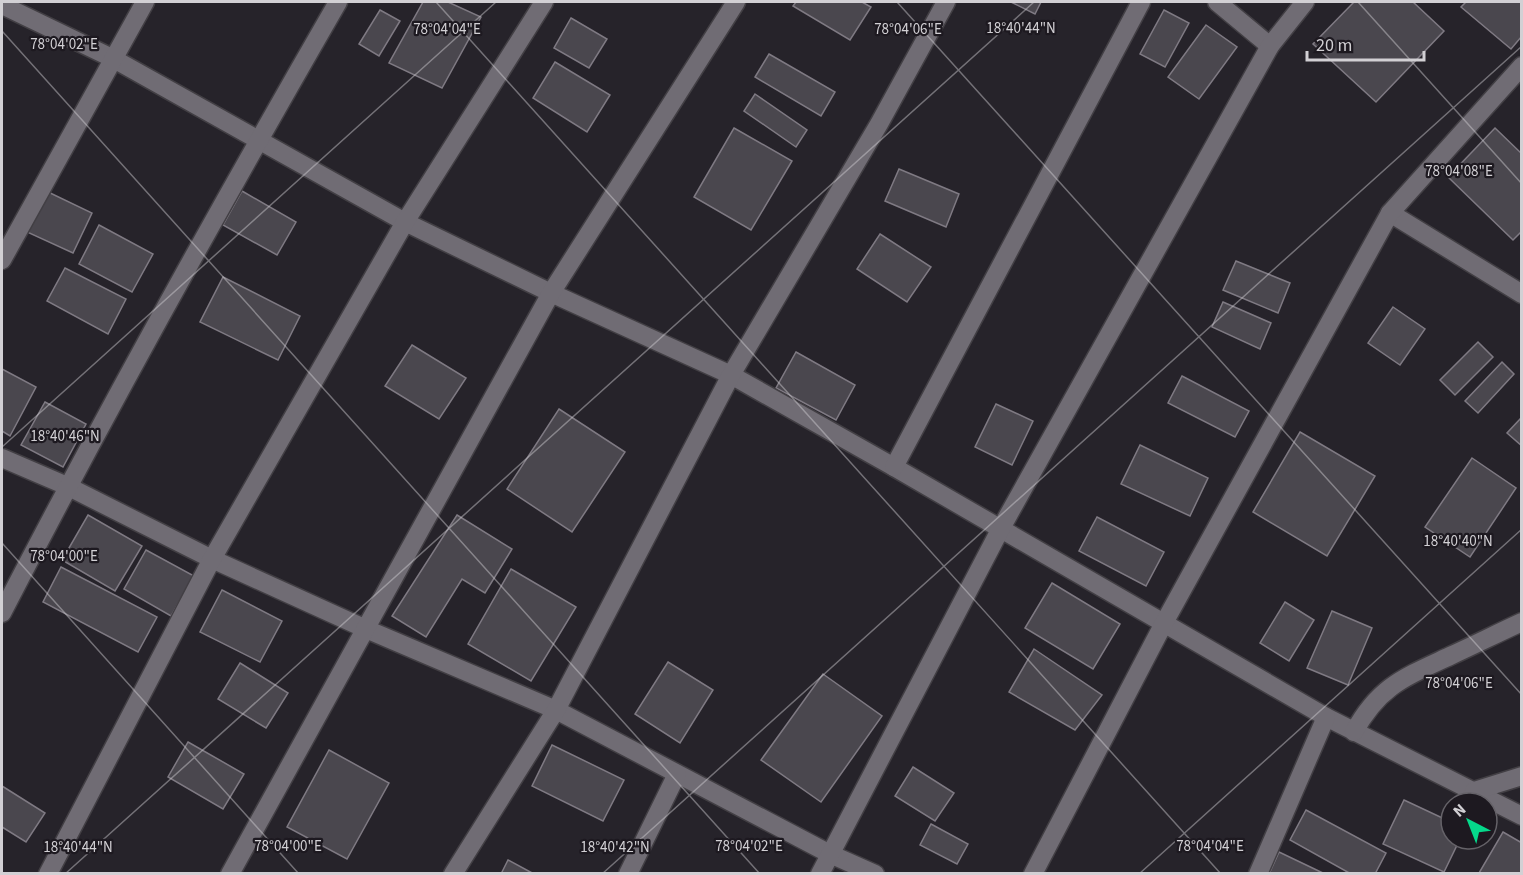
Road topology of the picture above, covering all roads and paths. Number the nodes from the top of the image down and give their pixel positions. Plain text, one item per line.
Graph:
1 (145, 2) edge
2 (338, 2) edge
3 (544, 2) edge
4 (736, 2) edge
5 (945, 2) edge
6 (1141, 2) edge
7 (1217, 2) edge
8 (1305, 2) edge
9 (2, 5) edge
10 (1270, 46) junction
11 (112, 58) junction
12 (1521, 66) edge
13 (258, 140) junction
14 (1390, 213) junction
15 (405, 222) junction
16 (2, 260) edge
17 (551, 293) junction
18 (1521, 294) edge
19 (731, 375) junction
20 (2, 458) edge
21 (894, 467) junction
22 (67, 486) junction
23 (1000, 530) junction
24 (212, 559) junction
25 (2, 613) edge
26 (1164, 622) junction
27 (1521, 622) edge
28 (366, 629) junction
29 (556, 710) junction
30 (1326, 717) junction
31 (1354, 732) junction
32 (677, 774) junction
33 (1521, 776) edge
34 (1474, 791) joint
35 (1499, 804) edge
36 (1521, 816) edge
37 (830, 854) junction
38 (48, 873) edge
39 (230, 873) edge
40 (453, 873) edge
41 (628, 873) edge
42 (820, 873) edge
43 (875, 873) edge
44 (1033, 873) edge
45 (1258, 873) edge

1 - 11 street
2 - 13 street
3 - 15 street
4 - 17 street
5 - 19 street
6 - 21 street
7 - 10 street
8 - 10 street
9 - 11 street
10 - 23 street
11 - 13 street
11 - 16 street
12 - 14 street
13 - 15 street
13 - 22 street
14 - 18 street
14 - 26 street
15 - 17 street
15 - 24 street
17 - 19 street
17 - 28 street
19 - 21 street
19 - 29 street
20 - 22 street
21 - 23 street
22 - 24 street
22 - 25 street
23 - 26 street
23 - 37 street
24 - 28 street
24 - 38 street
26 - 30 street
26 - 44 street
27 - 31 street
28 - 29 street
28 - 39 street
29 - 32 street
29 - 40 street
30 - 31 street
30 - 45 street
31 - 34 street
32 - 37 street
32 - 41 street
33 - 34 street
35 - 36 street
37 - 42 street
37 - 43 street

